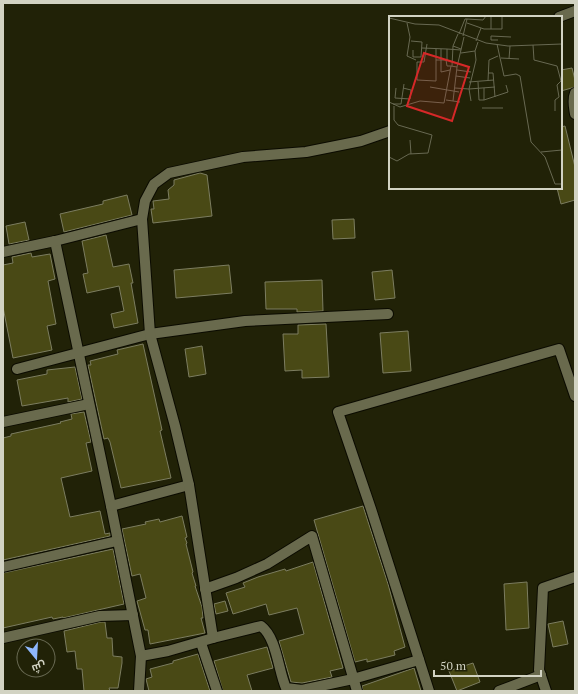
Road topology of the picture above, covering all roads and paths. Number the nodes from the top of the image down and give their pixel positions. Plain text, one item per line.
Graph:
1 (575, 11) edge
2 (562, 16) edge
3 (575, 93) edge
4 (575, 114) edge
5 (389, 131) edge
6 (142, 219) junction
7 (55, 241) junction
8 (3, 252) edge
9 (388, 314) dead end
10 (150, 334) junction
11 (78, 353) junction
12 (17, 369) dead end
13 (575, 396) edge
14 (89, 404) junction
15 (3, 422) edge
16 (189, 484) junction
17 (111, 506) junction
18 (117, 541) junction
19 (3, 567) edge
20 (575, 577) edge
21 (205, 589) junction
22 (133, 615) junction
23 (3, 638) edge
24 (213, 638) junction
25 (201, 643) junction
26 (141, 656) junction
27 (419, 660) junction
28 (541, 675) junction
29 (353, 679) junction
30 (287, 690) edge
31 (139, 691) edge
32 (217, 691) edge
33 (357, 691) edge
34 (429, 691) edge
35 (499, 691) edge
36 (546, 691) edge

1 - 2 street
3 - 4 street
5 - 6 street
6 - 7 street
6 - 10 street
7 - 8 street
7 - 11 street
9 - 10 street
10 - 11 street
10 - 16 street
11 - 12 street
11 - 14 street
13 - 27 street
14 - 15 street
14 - 17 street
16 - 17 street
16 - 21 street
17 - 18 street
18 - 19 street
18 - 22 street
20 - 28 street
21 - 24 street
21 - 29 street
22 - 23 street
22 - 26 street
24 - 25 street
24 - 30 street
25 - 26 street
25 - 32 street
26 - 31 street
27 - 29 street
27 - 34 street
28 - 35 street
28 - 36 street
29 - 30 street
29 - 33 street

